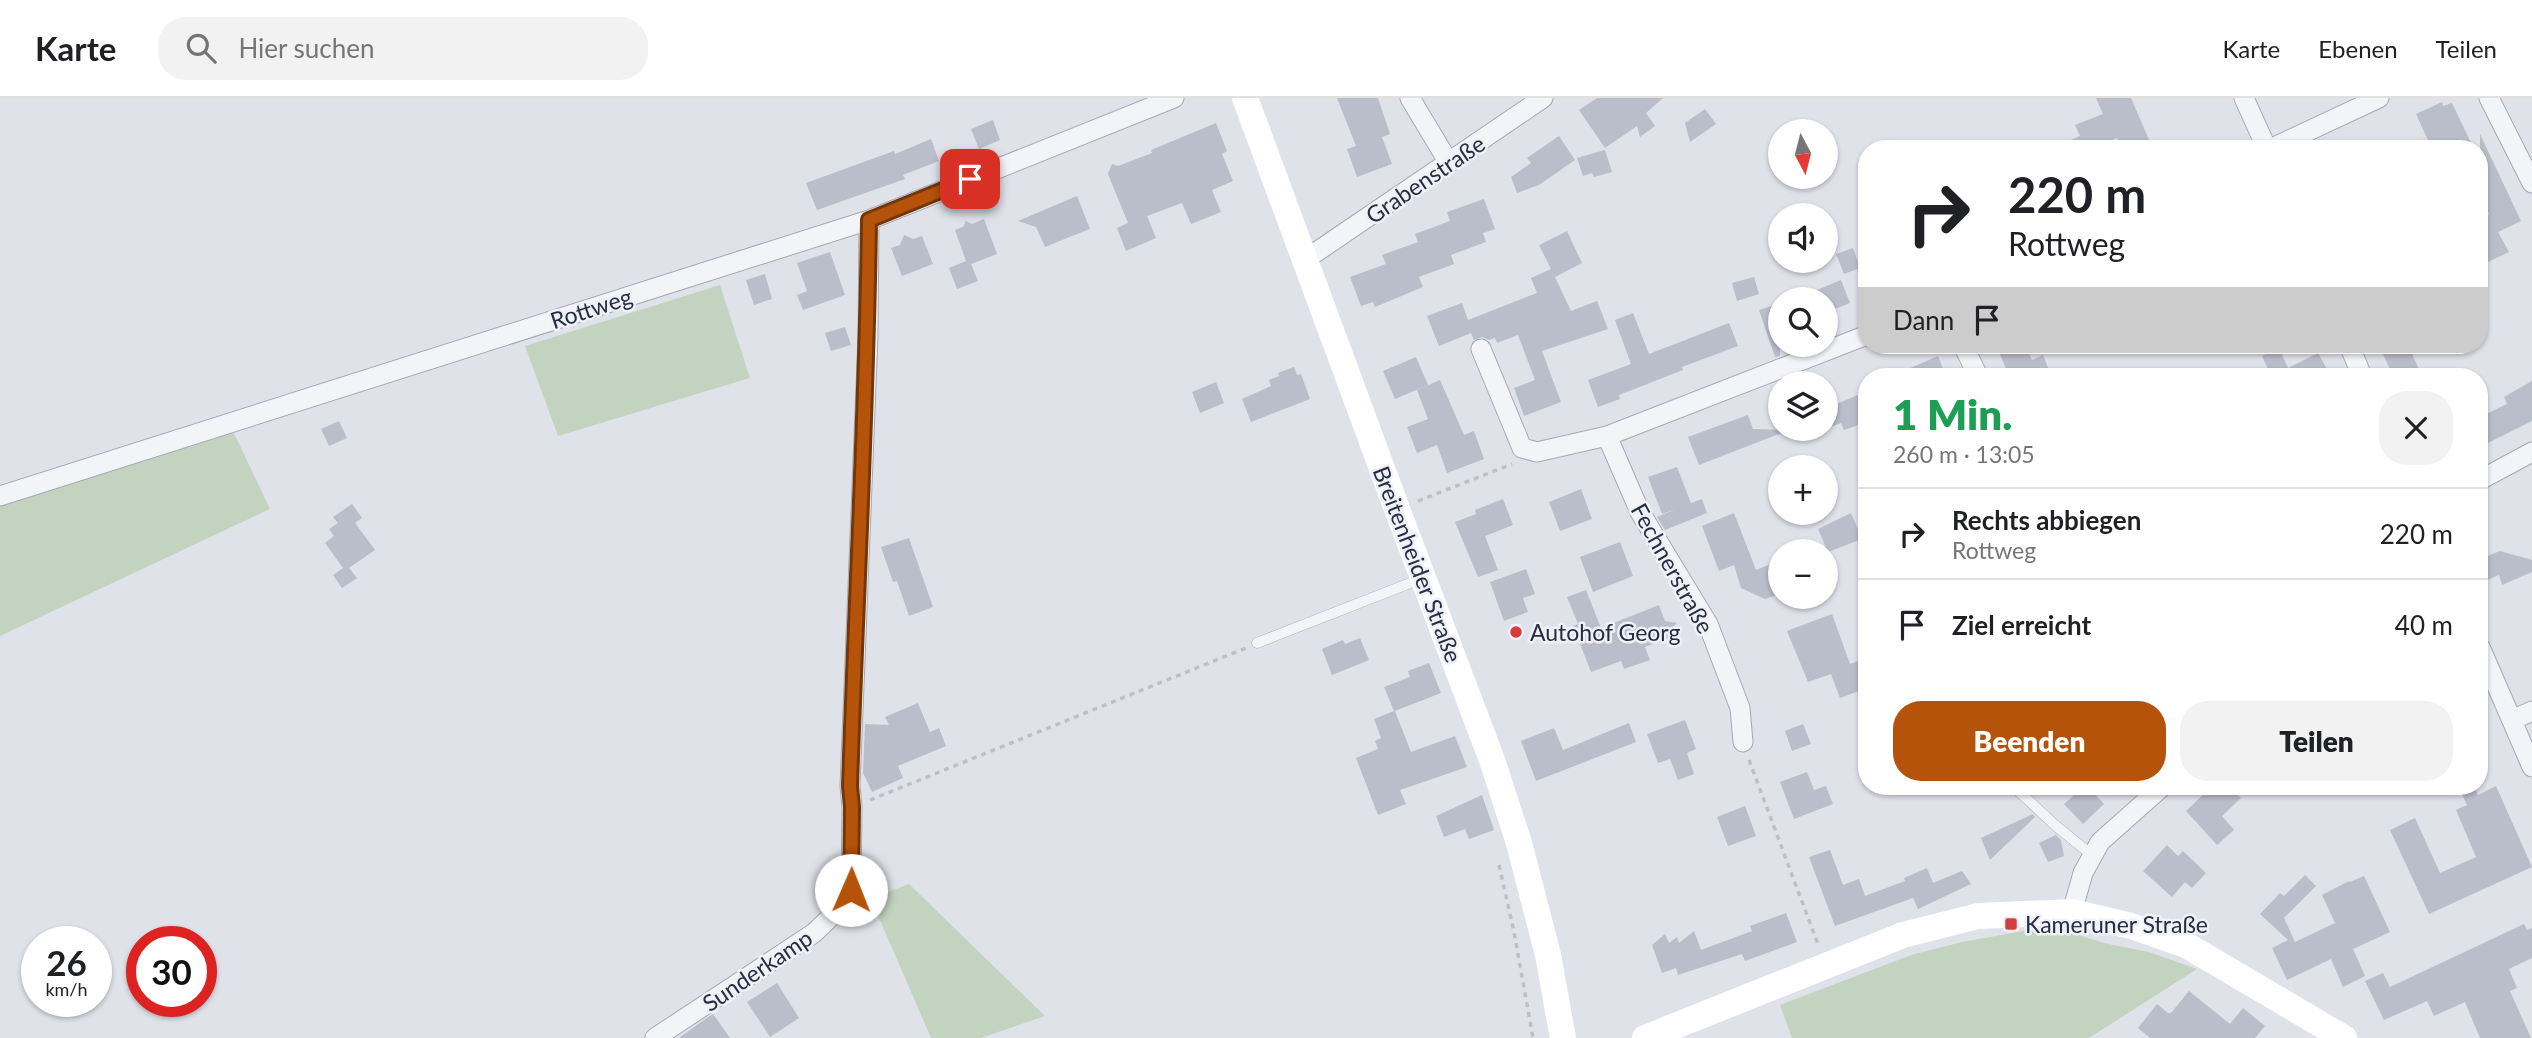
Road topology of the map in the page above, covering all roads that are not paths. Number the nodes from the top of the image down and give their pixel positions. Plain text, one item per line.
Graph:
1 (1174, 98) edge
2 (1245, 98) edge
3 (1410, 98) edge
4 (1543, 98) edge
5 (2244, 98) edge
6 (2379, 98) edge
7 (2489, 98) edge
8 (2264, 140) edge
9 (2288, 140) edge
10 (1449, 163) junction
11 (2532, 183) edge
12 (869, 220) junction
13 (1306, 259) junction
14 (1858, 338) edge
15 (1480, 349) dead end
16 (1606, 436) junction
17 (2532, 452) edge
18 (2488, 476) edge
19 (0, 496) edge
20 (1423, 578) junction
21 (1257, 643) road end
22 (2488, 665) edge
23 (2532, 711) edge
24 (2512, 720) junction
25 (1743, 742) road end
26 (2532, 766) edge
27 (2023, 795) edge
28 (2153, 795) edge
29 (2093, 856) junction
30 (2072, 912) junction
31 (655, 1038) edge
32 (1563, 1038) edge
33 (1645, 1038) edge
34 (2344, 1038) edge

1 - 12 street, Rottweg
2 - 13 street, Breitenheider Straße
3 - 10 street
4 - 10 street, Grabenstraße
5 - 8 street
6 - 9 street
7 - 11 street
10 - 13 street, Grabenstraße
12 - 19 street, Rottweg
12 - 31 street, Sunderkamp
13 - 20 street, Breitenheider Straße
14 - 16 street
15 - 16 street
16 - 25 street, Fechnerstraße
17 - 18 street
20 - 21 lane
20 - 32 street, Breitenheider Straße
22 - 24 street
23 - 24 street
24 - 26 street
27 - 29 lane
28 - 29 street
29 - 30 street
30 - 33 street
30 - 34 street

